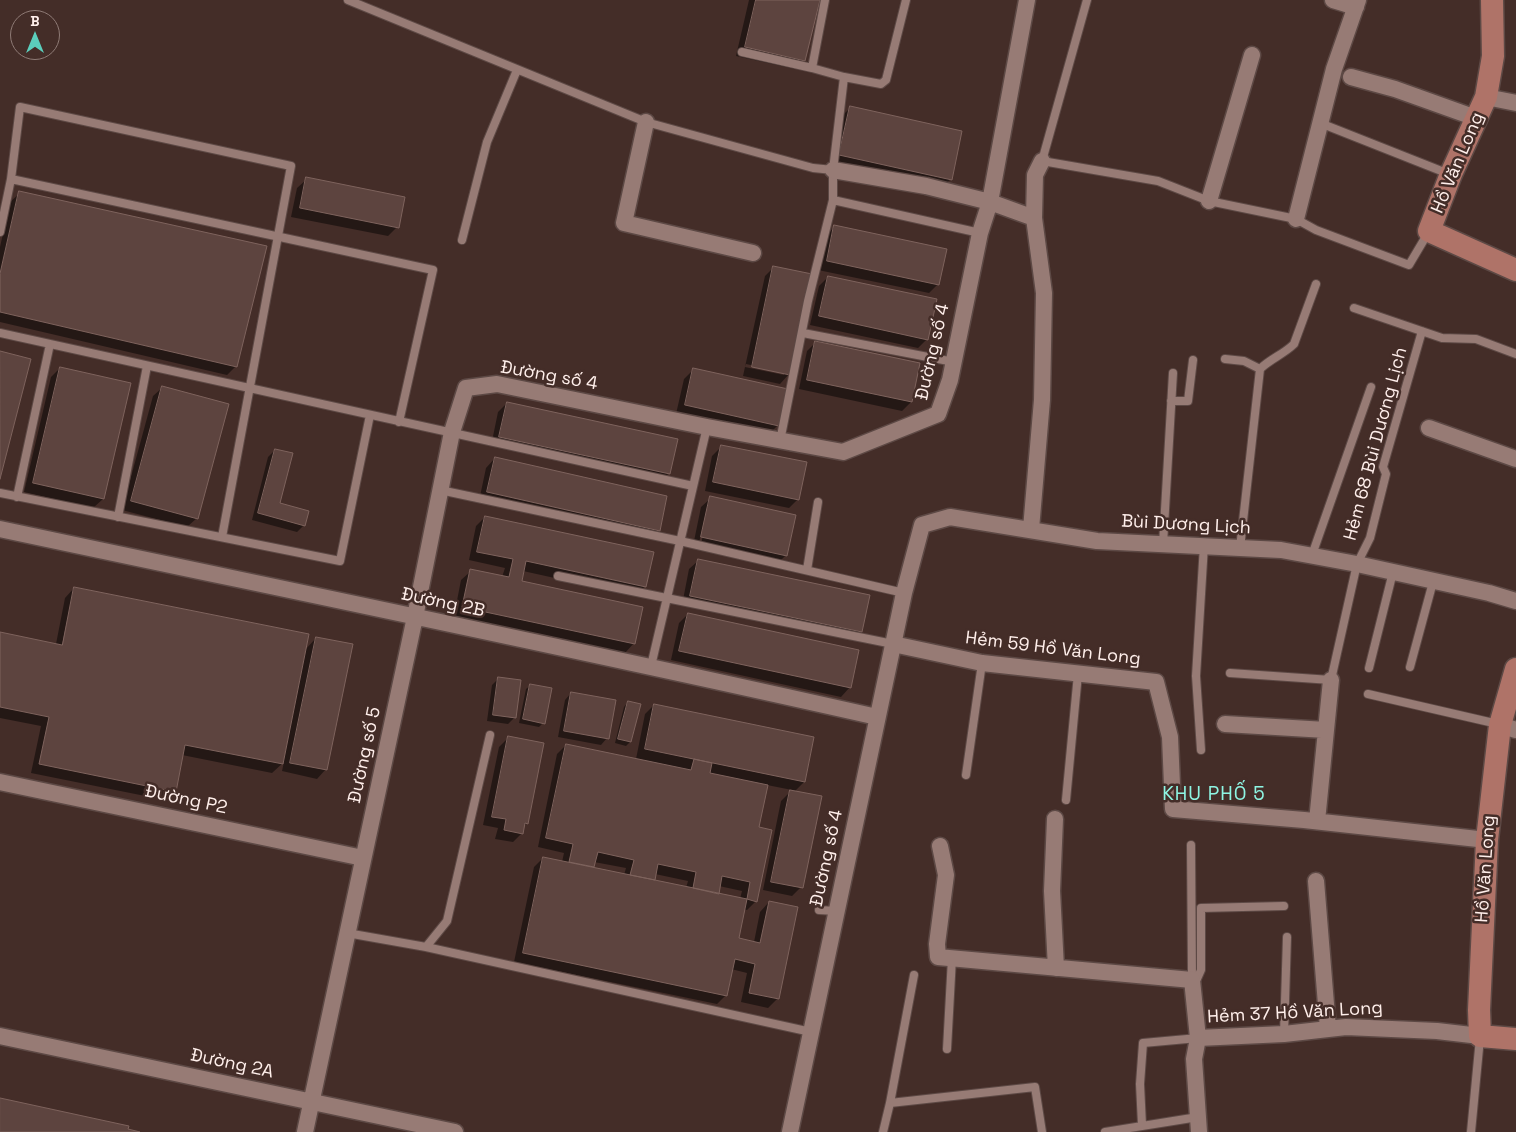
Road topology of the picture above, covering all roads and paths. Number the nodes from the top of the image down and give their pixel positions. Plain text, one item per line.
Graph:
1 (348, 0) edge
2 (825, 0) edge
3 (906, 0) edge
4 (1027, 0) edge
5 (1087, 0) edge
6 (1333, 0) edge
7 (1492, 0) edge
8 (1357, 3) edge
9 (742, 52) dead end
10 (1252, 55) dead end
11 (812, 68) junction
12 (517, 70) junction
13 (844, 77) junction
14 (1351, 77) dead end
15 (1486, 97) junction
16 (1516, 103) edge
17 (1476, 118) junction
18 (646, 122) junction
19 (1320, 123) junction
20 (1042, 161) junction
21 (833, 170) junction
22 (1451, 174) junction
23 (11, 178) junction
24 (833, 200) junction
25 (1209, 201) junction
26 (990, 202) junction
27 (1034, 218) junction
28 (1296, 219) junction
29 (1429, 231) junction
30 (0, 232) edge
31 (980, 234) junction
32 (276, 236) junction
33 (462, 240) dead end
34 (753, 253) dead end
35 (1516, 270) edge
36 (1316, 284) dead end
37 (1354, 308) dead end
38 (1422, 331) junction
39 (0, 333) edge
40 (803, 333) junction
41 (50, 344) junction
42 (1516, 354) edge
43 (1225, 359) dead end
44 (1193, 360) dead end
45 (954, 362) junction
46 (147, 366) junction
47 (1260, 368) junction
48 (1173, 373) dead end
49 (250, 388) junction
50 (466, 388) joint
51 (1371, 388) dead end
52 (1171, 401) junction
53 (370, 415) junction
54 (399, 422) junction
55 (707, 427) junction
56 (1429, 428) dead end
57 (452, 432) junction
58 (780, 441) junction
59 (1515, 457) edge
60 (693, 486) junction
61 (440, 490) junction
62 (0, 493) edge
63 (17, 497) junction
64 (818, 502) dead end
65 (118, 517) junction
66 (0, 529) edge
67 (1031, 529) junction
68 (222, 537) junction
69 (680, 540) junction
70 (1163, 544) junction
71 (1204, 546) junction
72 (1240, 548) junction
73 (1312, 555) junction
74 (1357, 564) junction
75 (806, 570) junction
76 (1393, 572) junction
77 (558, 576) dead end
78 (1433, 582) junction
79 (904, 593) junction
80 (667, 598) junction
81 (1516, 601) edge
82 (415, 617) junction
83 (892, 644) junction
84 (982, 662) junction
85 (651, 666) junction
86 (1410, 667) dead end
87 (1369, 668) dead end
88 (1516, 669) edge
89 (1230, 673) dead end
90 (1078, 674) junction
91 (1332, 680) junction
92 (1368, 694) dead end
93 (877, 717) junction
94 (1224, 724) dead end
95 (1508, 727) edge
96 (1326, 730) junction
97 (490, 734) dead end
98 (1201, 750) dead end
99 (966, 775) dead end
100 (0, 782) edge
101 (1066, 800) dead end
102 (1055, 819) dead end
103 (1317, 821) junction
104 (1487, 840) junction
105 (1191, 845) dead end
106 (940, 846) dead end
107 (363, 858) junction
108 (1316, 881) dead end
109 (1284, 906) dead end
110 (819, 910) dead end
111 (836, 911) junction
112 (347, 933) junction
113 (1287, 937) dead end
114 (426, 947) junction
115 (952, 958) junction
116 (1056, 968) junction
117 (914, 976) dead end
118 (1192, 980) junction
119 (1328, 1029) junction
120 (811, 1032) junction
121 (1284, 1034) junction
122 (0, 1036) edge
123 (1480, 1036) junction
124 (1198, 1038) junction
125 (1516, 1039) edge
126 (947, 1049) dead end
127 (311, 1101) junction
128 (890, 1103) junction
129 (1142, 1125) junction
130 (1199, 1125) edge
131 (305, 1132) edge
132 (455, 1132) edge
133 (790, 1132) edge
134 (882, 1132) edge
135 (1042, 1132) edge
136 (1105, 1132) edge
137 (1471, 1132) edge

1 - 12 lane
2 - 11 lane
3 - 13 lane
4 - 26 street, Đường số 4
5 - 20 lane
6 - 8 street
7 - 15 street, Hồ Văn Long
8 - 19 street
9 - 11 lane
10 - 25 street
11 - 13 lane
12 - 18 lane
12 - 33 lane
13 - 21 lane
14 - 17 street
15 - 16 street
15 - 17 street, Hồ Văn Long
17 - 22 street, Hồ Văn Long
18 - 21 lane
18 - 34 street
19 - 22 lane
19 - 28 street
20 - 25 lane
20 - 27 street
21 - 24 lane
21 - 26 street
22 - 29 street, Hồ Văn Long
23 - 30 lane
23 - 32 lane
23 - 32 lane
24 - 31 lane
24 - 40 lane
25 - 28 lane
26 - 27 street
26 - 31 street, Đường số 4
27 - 67 street
28 - 29 lane
29 - 35 street, Hồ Văn Long
31 - 45 street, Đường số 4
32 - 49 lane
32 - 54 lane
36 - 47 lane
37 - 38 lane
38 - 42 lane
38 - 74 lane, Hẻm 68 Bùi Dương Lịch
39 - 41 lane
40 - 45 lane
40 - 58 lane
41 - 46 lane
41 - 63 lane
43 - 47 lane
44 - 52 lane
45 - 58 street, Đường số 4
46 - 49 lane
46 - 65 lane
47 - 72 lane
48 - 52 lane
49 - 53 lane
49 - 68 lane
50 - 55 street, Đường số 4
50 - 57 street, Đường số 5
51 - 73 lane
52 - 70 lane
53 - 54 lane
53 - 68 lane
54 - 57 lane
55 - 58 street, Đường số 4
55 - 60 lane
56 - 59 street
57 - 60 lane
57 - 61 street, Đường số 5
60 - 69 lane
61 - 69 lane
61 - 82 street, Đường số 5
62 - 63 lane
63 - 65 lane
64 - 75 lane
65 - 68 lane
66 - 82 street, Đường 2B
67 - 70 street, Bùi Dương Lịch
67 - 79 street, Bùi Dương Lịch
69 - 75 lane
69 - 80 lane
70 - 71 street, Bùi Dương Lịch
71 - 72 street, Bùi Dương Lịch
71 - 98 lane
72 - 73 street, Bùi Dương Lịch
73 - 74 street, Bùi Dương Lịch
74 - 76 street, Bùi Dương Lịch
74 - 91 lane, Hẻm 68 Bùi Dương Lịch
75 - 79 lane
76 - 78 street, Bùi Dương Lịch
76 - 87 lane
77 - 80 lane
78 - 81 street, Bùi Dương Lịch
78 - 86 lane
79 - 83 street, Đường số 4
80 - 83 lane
80 - 85 lane
82 - 85 street, Đường 2B
82 - 107 street, Đường số 5
83 - 84 street, Hẻm 59 Hồ Văn Long
83 - 93 street, Đường số 4
84 - 90 street, Hẻm 59 Hồ Văn Long
84 - 99 lane
85 - 93 street, Đường 2B
88 - 95 street, Hồ Văn Long
89 - 91 lane
90 - 101 lane
90 - 103 street, Hẻm 59 Hồ Văn Long
91 - 96 street
92 - 95 lane
93 - 111 street, Đường số 4
94 - 96 street
95 - 104 street, Hồ Văn Long
96 - 103 street
97 - 114 lane
100 - 107 street, Đường P2
102 - 116 street
103 - 104 street, Hẻm 59 Hồ Văn Long
104 - 123 street, Hồ Văn Long
105 - 118 lane
106 - 115 street
107 - 112 street, Đường số 5
108 - 119 street
109 - 118 lane
110 - 111 lane
111 - 120 street, Đường số 4
112 - 114 lane
112 - 127 street, Đường số 5
113 - 121 lane
114 - 120 lane
115 - 116 street
115 - 126 lane
116 - 118 street
117 - 128 lane
118 - 124 street, Hẻm 37 Hồ Văn Long
119 - 121 street, Hẻm 37 Hồ Văn Long
119 - 123 street, Hẻm 37 Hồ Văn Long
120 - 133 street, Đường số 4
121 - 124 street, Hẻm 37 Hồ Văn Long
122 - 127 street, Đường 2A
123 - 125 street
123 - 137 lane
124 - 129 lane
124 - 130 street
127 - 131 street, Đường số 5
127 - 132 street, Đường 2A
128 - 134 lane
128 - 135 lane
129 - 130 lane
129 - 136 lane

